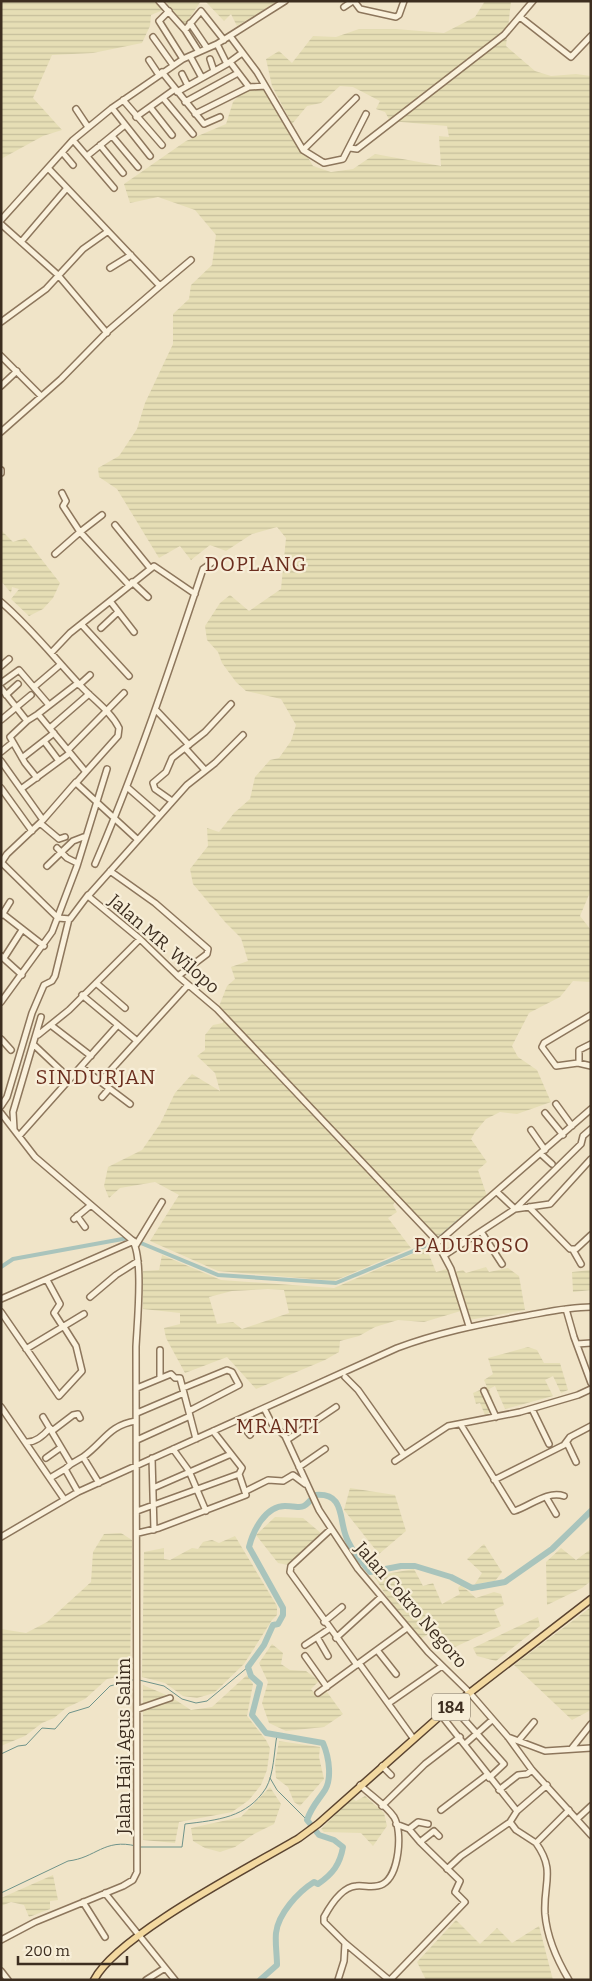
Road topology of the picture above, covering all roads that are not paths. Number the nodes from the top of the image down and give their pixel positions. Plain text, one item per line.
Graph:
1 (159, 1) edge
2 (285, 1) edge
3 (354, 1) edge
4 (404, 1) edge
5 (533, 1) edge
6 (344, 7) dead end
7 (168, 11) junction
8 (520, 18) junction
9 (190, 23) junction
10 (185, 30) junction
11 (230, 36) junction
12 (591, 36) edge
13 (153, 37) dead end
14 (224, 40) junction
15 (218, 44) junction
16 (207, 48) junction
17 (199, 52) junction
18 (242, 52) junction
19 (190, 56) junction
20 (183, 59) junction
21 (210, 59) dead end
22 (149, 60) dead end
23 (229, 63) junction
24 (173, 66) junction
25 (214, 71) junction
26 (238, 73) junction
27 (160, 74) junction
28 (182, 74) dead end
29 (202, 78) junction
30 (188, 86) junction
31 (265, 86) junction
32 (249, 87) junction
33 (176, 91) junction
34 (163, 98) junction
35 (356, 98) dead end
36 (123, 100) junction
37 (184, 102) junction
38 (150, 107) junction
39 (112, 108) junction
40 (76, 109) dead end
41 (195, 114) junction
42 (366, 114) dead end
43 (220, 116) dead end
44 (136, 117) junction
45 (125, 125) junction
46 (88, 127) junction
47 (193, 134) dead end
48 (172, 135) dead end
49 (112, 136) junction
50 (73, 140) junction
51 (100, 145) junction
52 (162, 145) dead end
53 (350, 148) junction
54 (303, 150) junction
55 (62, 152) junction
56 (87, 156) junction
57 (150, 156) dead end
58 (73, 164) dead end
59 (138, 167) dead end
60 (48, 168) junction
61 (123, 173) dead end
62 (67, 188) junction
63 (114, 188) dead end
64 (1, 220) edge
65 (1, 224) edge
66 (107, 232) junction
67 (21, 242) junction
68 (130, 255) junction
69 (191, 260) dead end
70 (110, 268) dead end
71 (58, 275) junction
72 (160, 286) junction
73 (1, 322) edge
74 (107, 333) junction
75 (1, 356) edge
76 (17, 372) junction
77 (1, 386) edge
78 (41, 396) junction
79 (1, 432) edge
80 (62, 493) dead end
81 (102, 515) dead end
82 (114, 525) dead end
83 (80, 532) junction
84 (55, 554) dead end
85 (214, 561) dead end
86 (150, 568) junction
87 (131, 583) junction
88 (195, 594) junction
89 (148, 597) dead end
90 (110, 601) junction
91 (1, 602) edge
92 (118, 612) junction
93 (82, 624) junction
94 (101, 628) dead end
95 (134, 632) dead end
96 (51, 653) junction
97 (9, 660) dead end
98 (61, 664) junction
99 (1, 666) edge
100 (90, 675) dead end
101 (129, 676) dead end
102 (1, 683) edge
103 (18, 684) dead end
104 (79, 684) junction
105 (34, 687) junction
106 (1, 688) edge
107 (124, 693) dead end
108 (89, 694) junction
109 (6, 695) junction
110 (31, 695) dead end
111 (231, 704) dead end
112 (50, 705) junction
113 (15, 707) junction
114 (156, 710) junction
115 (107, 712) junction
116 (38, 714) junction
117 (1, 720) edge
118 (27, 721) junction
119 (52, 731) junction
120 (243, 735) dead end
121 (44, 741) junction
122 (12, 743) junction
123 (187, 747) junction
124 (1, 752) edge
125 (69, 752) junction
126 (22, 758) junction
127 (1, 761) edge
128 (59, 761) junction
129 (107, 770) dead end
130 (206, 770) junction
131 (85, 771) junction
132 (37, 778) junction
133 (76, 782) junction
134 (127, 786) junction
135 (1, 788) edge
136 (21, 789) junction
137 (172, 801) junction
138 (97, 804) junction
139 (160, 815) junction
140 (115, 818) junction
141 (42, 822) junction
142 (32, 831) junction
143 (86, 836) junction
144 (65, 837) dead end
145 (138, 840) junction
146 (57, 848) dead end
147 (62, 854) junction
148 (1, 863) edge
149 (77, 863) junction
150 (95, 864) dead end
151 (48, 866) dead end
152 (110, 871) junction
153 (88, 895) junction
154 (10, 902) dead end
155 (2, 915) edge
156 (58, 918) junction
157 (69, 919) junction
158 (22, 930) junction
159 (140, 939) junction
160 (44, 946) junction
161 (3, 957) edge
162 (22, 975) junction
163 (178, 976) junction
164 (96, 983) junction
165 (188, 985) junction
166 (82, 995) junction
167 (1, 1002) edge
168 (125, 1008) dead end
169 (591, 1015) edge
170 (41, 1017) dead end
171 (52, 1026) junction
172 (117, 1026) junction
173 (38, 1035) junction
174 (1, 1039) edge
175 (136, 1040) junction
176 (33, 1044) junction
177 (591, 1044) edge
178 (11, 1050) dead end
179 (91, 1056) junction
180 (579, 1063) junction
181 (591, 1066) edge
182 (81, 1067) junction
183 (70, 1079) junction
184 (100, 1082) junction
185 (109, 1088) junction
186 (102, 1097) dead end
187 (130, 1104) dead end
188 (556, 1104) dead end
189 (1, 1106) edge
190 (591, 1110) edge
191 (545, 1113) dead end
192 (2, 1115) edge
193 (572, 1126) junction
194 (14, 1129) junction
195 (591, 1129) edge
196 (531, 1130) dead end
197 (563, 1135) junction
198 (19, 1136) junction
199 (543, 1152) junction
200 (591, 1159) edge
201 (552, 1164) dead end
202 (496, 1193) junction
203 (162, 1202) dead end
204 (91, 1205) junction
205 (530, 1209) junction
206 (514, 1210) junction
207 (86, 1227) dead end
208 (482, 1233) junction
209 (591, 1235) edge
210 (135, 1241) junction
211 (436, 1241) junction
212 (573, 1250) junction
213 (445, 1256) junction
214 (138, 1261) junction
215 (502, 1264) dead end
216 (581, 1264) dead end
217 (46, 1280) junction
218 (90, 1297) dead end
219 (1, 1300) edge
220 (591, 1307) edge
221 (566, 1308) junction
222 (1, 1312) edge
223 (84, 1314) dead end
224 (469, 1326) junction
225 (64, 1327) junction
226 (591, 1343) edge
227 (577, 1344) junction
228 (26, 1349) junction
229 (160, 1350) dead end
230 (346, 1377) dead end
231 (160, 1378) junction
232 (591, 1383) edge
233 (137, 1388) junction
234 (591, 1389) edge
235 (184, 1391) junction
236 (484, 1391) dead end
237 (1, 1407) edge
238 (336, 1407) dead end
239 (264, 1408) junction
240 (532, 1409) junction
241 (137, 1413) junction
242 (189, 1414) junction
243 (43, 1417) dead end
244 (496, 1417) junction
245 (80, 1418) dead end
246 (136, 1420) junction
247 (238, 1420) junction
248 (461, 1425) junction
249 (591, 1426) edge
250 (51, 1429) junction
251 (213, 1431) junction
252 (250, 1436) dead end
253 (196, 1439) junction
254 (136, 1440) junction
255 (287, 1440) junction
256 (26, 1442) junction
257 (567, 1443) junction
258 (550, 1444) dead end
259 (60, 1448) junction
260 (174, 1449) junction
261 (324, 1449) dead end
262 (231, 1454) junction
263 (404, 1455) junction
264 (83, 1457) junction
265 (46, 1458) dead end
266 (152, 1458) junction
267 (396, 1461) dead end
268 (576, 1462) dead end
269 (71, 1464) junction
270 (137, 1466) junction
271 (299, 1467) junction
272 (64, 1469) junction
273 (189, 1472) junction
274 (238, 1474) junction
275 (50, 1478) junction
276 (494, 1480) junction
277 (99, 1483) junction
278 (307, 1486) junction
279 (153, 1488) junction
280 (196, 1490) junction
281 (246, 1491) junction
282 (78, 1492) junction
283 (564, 1496) dead end
284 (546, 1497) junction
285 (64, 1499) junction
286 (152, 1507) junction
287 (137, 1511) junction
288 (206, 1511) junction
289 (556, 1514) dead end
290 (331, 1529) junction
291 (154, 1530) junction
292 (138, 1532) junction
293 (1, 1537) edge
294 (381, 1597) junction
295 (591, 1599) edge
296 (342, 1607) dead end
297 (324, 1622) junction
298 (407, 1628) junction
299 (329, 1629) junction
300 (316, 1637) junction
301 (336, 1638) junction
302 (305, 1645) dead end
303 (377, 1650) junction
304 (305, 1656) dead end
305 (328, 1656) dead end
306 (358, 1664) junction
307 (442, 1666) junction
308 (396, 1674) dead end
309 (327, 1686) junction
310 (469, 1692) junction
311 (318, 1693) dead end
312 (170, 1698) dead end
313 (389, 1703) junction
314 (452, 1706) junction
315 (138, 1708) junction
316 (441, 1715) junction
317 (492, 1720) junction
318 (534, 1722) dead end
319 (591, 1724) edge
320 (476, 1733) junction
321 (460, 1737) junction
322 (508, 1737) junction
323 (413, 1738) junction
324 (519, 1740) junction
325 (464, 1744) junction
326 (572, 1748) junction
327 (591, 1748) edge
328 (382, 1766) junction
329 (532, 1770) junction
330 (391, 1775) dead end
331 (488, 1777) junction
332 (360, 1785) junction
333 (547, 1785) junction
334 (499, 1790) junction
335 (382, 1806) junction
336 (591, 1806) edge
337 (441, 1810) dead end
338 (569, 1810) junction
339 (517, 1811) junction
340 (577, 1819) junction
341 (510, 1822) junction
342 (396, 1824) junction
343 (428, 1824) dead end
344 (408, 1829) junction
345 (591, 1835) edge
346 (439, 1836) dead end
347 (420, 1842) junction
348 (536, 1843) junction
349 (447, 1869) junction
350 (105, 1893) junction
351 (83, 1902) junction
352 (138, 1936) junction
353 (104, 1937) dead end
354 (1, 1940) edge
355 (345, 1943) junction
356 (165, 1968) junction
357 (1, 1971) edge
358 (8, 1980) edge
359 (94, 1980) edge
360 (146, 1980) edge
361 (175, 1980) edge
362 (338, 1980) edge
363 (389, 1980) edge
364 (568, 1980) edge

1 - 7 street
2 - 11 street
3 - 4 street
3 - 6 street
5 - 8 street
7 - 10 street
7 - 20 street
8 - 12 street
8 - 53 street
9 - 10 street
9 - 14 street
9 - 16 street
10 - 17 street
11 - 14 street
11 - 18 street
13 - 24 street
14 - 15 street
15 - 16 street
15 - 23 street
16 - 17 street
17 - 19 street
18 - 23 street
18 - 31 street
19 - 20 street
19 - 29 street
20 - 24 street
21 - 25 street
22 - 27 street
23 - 25 street
23 - 26 street
24 - 27 street
25 - 29 street
26 - 32 street
26 - 37 street
27 - 33 street
27 - 36 street
28 - 30 street
29 - 30 street
30 - 33 street
31 - 32 street
31 - 54 street
32 - 41 street
33 - 34 street
33 - 37 street
34 - 38 street
34 - 47 street
35 - 54 street
36 - 39 street
36 - 44 street
37 - 41 street
38 - 44 street
38 - 48 street
39 - 45 street
39 - 46 street
40 - 46 street
41 - 43 street
42 - 53 street
44 - 52 street
45 - 49 street
45 - 57 street
46 - 50 street
49 - 51 street
49 - 59 street
50 - 55 street
50 - 56 street
51 - 56 street
51 - 61 street
53 - 54 street
55 - 58 street
55 - 60 street
56 - 63 street
60 - 62 street
60 - 64 street
62 - 66 street
62 - 67 street
65 - 67 street
66 - 68 street
66 - 71 street
67 - 71 street
68 - 70 street
68 - 72 street
69 - 72 street
71 - 73 street
71 - 74 street
72 - 74 street
74 - 78 street
75 - 76 street
76 - 77 street
76 - 78 street
78 - 79 street
80 - 83 street
81 - 83 street
82 - 86 street
83 - 84 street
83 - 87 street
85 - 88 street
86 - 87 street
86 - 88 street
87 - 89 street
87 - 90 street
88 - 114 street
90 - 92 street
90 - 93 street
91 - 96 street
92 - 94 street
92 - 95 street
93 - 96 street
93 - 101 street
96 - 98 street
97 - 99 street
98 - 104 street
98 - 105 street
100 - 104 street
102 - 105 street
103 - 109 street
104 - 108 street
104 - 112 street
105 - 112 street
106 - 109 street
107 - 115 street
108 - 115 street
108 - 119 street
109 - 113 street
110 - 113 street
111 - 123 street
112 - 116 street
113 - 117 street
113 - 118 street
114 - 123 street
114 - 134 street
115 - 125 street
115 - 131 street
116 - 118 street
116 - 119 street
118 - 122 street
119 - 121 street
119 - 125 street
120 - 130 street, Jalan MR. Wilopo
121 - 126 street
121 - 128 street
122 - 124 street
122 - 126 street
123 - 130 street
123 - 137 street
125 - 128 street
125 - 131 street
126 - 132 street
127 - 136 street
128 - 132 street
129 - 138 street
130 - 137 street, Jalan MR. Wilopo
131 - 133 street
132 - 136 street
133 - 138 street
133 - 141 street
134 - 139 street
134 - 140 street
135 - 142 street
136 - 141 street
137 - 139 street, Jalan MR. Wilopo
138 - 140 street
138 - 143 street
139 - 145 street, Jalan MR. Wilopo
140 - 145 street
140 - 150 street
141 - 142 street
141 - 144 street
142 - 148 street
143 - 147 street
143 - 149 street
145 - 152 street, Jalan MR. Wilopo
146 - 147 street
147 - 149 street
147 - 151 street
148 - 156 street
149 - 156 street
152 - 153 street, Jalan MR. Wilopo
152 - 163 street
153 - 157 street
153 - 159 street, Jalan MR. Wilopo
154 - 155 street
155 - 158 street
156 - 157 street
156 - 160 street
157 - 189 street
158 - 160 street
158 - 161 street
159 - 163 street, Jalan MR. Wilopo
159 - 164 street
160 - 162 street
161 - 162 street
162 - 167 street
163 - 165 street, Jalan MR. Wilopo
164 - 166 street
164 - 168 street
165 - 175 street
165 - 211 street, Jalan MR. Wilopo
166 - 171 street
166 - 172 street
169 - 180 street
170 - 173 street
171 - 173 street
171 - 179 street
172 - 175 street
172 - 179 street
173 - 176 street
174 - 178 street
175 - 184 street
176 - 183 street
176 - 194 street
177 - 180 street
179 - 182 street
180 - 181 street
182 - 183 street
182 - 184 street
183 - 198 street
184 - 185 street
185 - 186 street
185 - 187 street
188 - 193 street
190 - 193 street
191 - 197 street
192 - 194 street
193 - 197 street
194 - 198 street
195 - 206 street
196 - 199 street
197 - 199 street
198 - 204 street
199 - 201 street
199 - 202 street
200 - 205 street
202 - 206 street
202 - 211 street
203 - 210 street
204 - 207 street
204 - 210 street
205 - 206 street
205 - 212 street
206 - 208 street
208 - 213 street
208 - 215 street
209 - 212 street
210 - 214 street, Jalan Haji Agus Salim
210 - 217 street
211 - 213 street, Jalan MR. Wilopo
212 - 216 street
213 - 224 street, Jalan MR. Wilopo
214 - 218 street
214 - 233 street, Jalan Haji Agus Salim
217 - 219 street
217 - 225 street
220 - 221 street
221 - 224 street
221 - 227 street
222 - 228 street
223 - 225 street
224 - 239 street
225 - 228 street
225 - 228 street
226 - 227 street
227 - 232 street
229 - 231 street
230 - 263 street
231 - 233 street
231 - 235 street
233 - 241 street, Jalan Haji Agus Salim
234 - 240 street
235 - 241 street
235 - 242 street
235 - 242 street
236 - 244 street
237 - 256 street
238 - 255 street
239 - 247 street
239 - 255 street, Jalan Cokro Negoro
240 - 244 street
240 - 258 street
241 - 246 street, Jalan Haji Agus Salim
242 - 253 street
242 - 254 street
243 - 250 street
244 - 248 street
245 - 250 street
246 - 254 street, Jalan Haji Agus Salim
246 - 264 street
247 - 251 street
247 - 252 street
248 - 263 street
248 - 276 street
249 - 257 street
250 - 256 street
250 - 259 street
251 - 253 street
251 - 262 street
253 - 260 street
254 - 270 street, Jalan Haji Agus Salim
255 - 271 street, Jalan Cokro Negoro
256 - 275 street
257 - 268 street
257 - 276 street
259 - 265 street
259 - 269 street
260 - 266 street
260 - 273 street
261 - 271 street
262 - 273 street
262 - 274 street
263 - 267 street
264 - 269 street
264 - 277 street
266 - 270 street
266 - 279 street
269 - 272 street
270 - 277 street
270 - 287 street, Jalan Haji Agus Salim
271 - 278 street, Jalan Cokro Negoro
272 - 275 street
272 - 282 street
273 - 279 street
273 - 280 street
274 - 280 street
274 - 281 street
275 - 285 street
276 - 284 street
277 - 282 street
278 - 281 street
278 - 290 street, Jalan Cokro Negoro
279 - 286 street
280 - 286 street
280 - 288 street
281 - 288 street
282 - 285 street
283 - 284 street
284 - 289 street
285 - 293 street
286 - 287 street
286 - 291 street
287 - 292 street, Jalan Haji Agus Salim
288 - 291 street
290 - 294 street, Jalan Cokro Negoro
290 - 297 street
291 - 292 street
292 - 315 street, Jalan Haji Agus Salim
294 - 298 street, Jalan Cokro Negoro
294 - 301 street
295 - 310 main road, 184
296 - 297 street
297 - 299 street
298 - 303 street
298 - 307 street, Jalan Cokro Negoro
299 - 300 street
299 - 301 street
300 - 302 street
300 - 305 street
301 - 306 street
303 - 306 street
303 - 308 street
304 - 309 street
306 - 309 street
306 - 313 street
307 - 310 street, Jalan Cokro Negoro
307 - 313 street
309 - 311 street
310 - 314 main road, 184
310 - 317 street, Jalan Cokro Negoro
312 - 315 street
313 - 323 street
314 - 316 main road, 184
314 - 320 street
315 - 350 street, Jalan Haji Agus Salim
316 - 321 street
316 - 323 main road, 184
317 - 320 street
317 - 322 street, Jalan Cokro Negoro
318 - 324 street
319 - 326 street
320 - 325 street
320 - 331 street
321 - 325 street
321 - 335 street
322 - 324 street
322 - 329 street, Jalan Cokro Negoro
323 - 328 main road, 184
324 - 326 street
325 - 331 street
326 - 327 street
328 - 330 street
328 - 332 main road, 184
329 - 333 street, Jalan Cokro Negoro
329 - 334 street
331 - 334 street
331 - 337 street
332 - 335 street
332 - 352 main road, 184
333 - 338 street, Jalan Cokro Negoro
333 - 339 street
334 - 339 street
335 - 342 street
336 - 340 street
338 - 340 street, Jalan Cokro Negoro
338 - 348 street
339 - 341 street
340 - 345 street, Jalan Cokro Negoro
341 - 348 street
341 - 349 street
342 - 344 street
342 - 355 street
343 - 344 street
344 - 347 street
346 - 347 street
347 - 349 street
348 - 364 street
349 - 363 street
350 - 351 street, Jalan Haji Agus Salim
350 - 352 street
351 - 353 street
351 - 354 street, Jalan Haji Agus Salim
352 - 356 street
352 - 359 main road, 184
355 - 362 street
355 - 363 street
356 - 360 street
356 - 361 street
357 - 358 street

